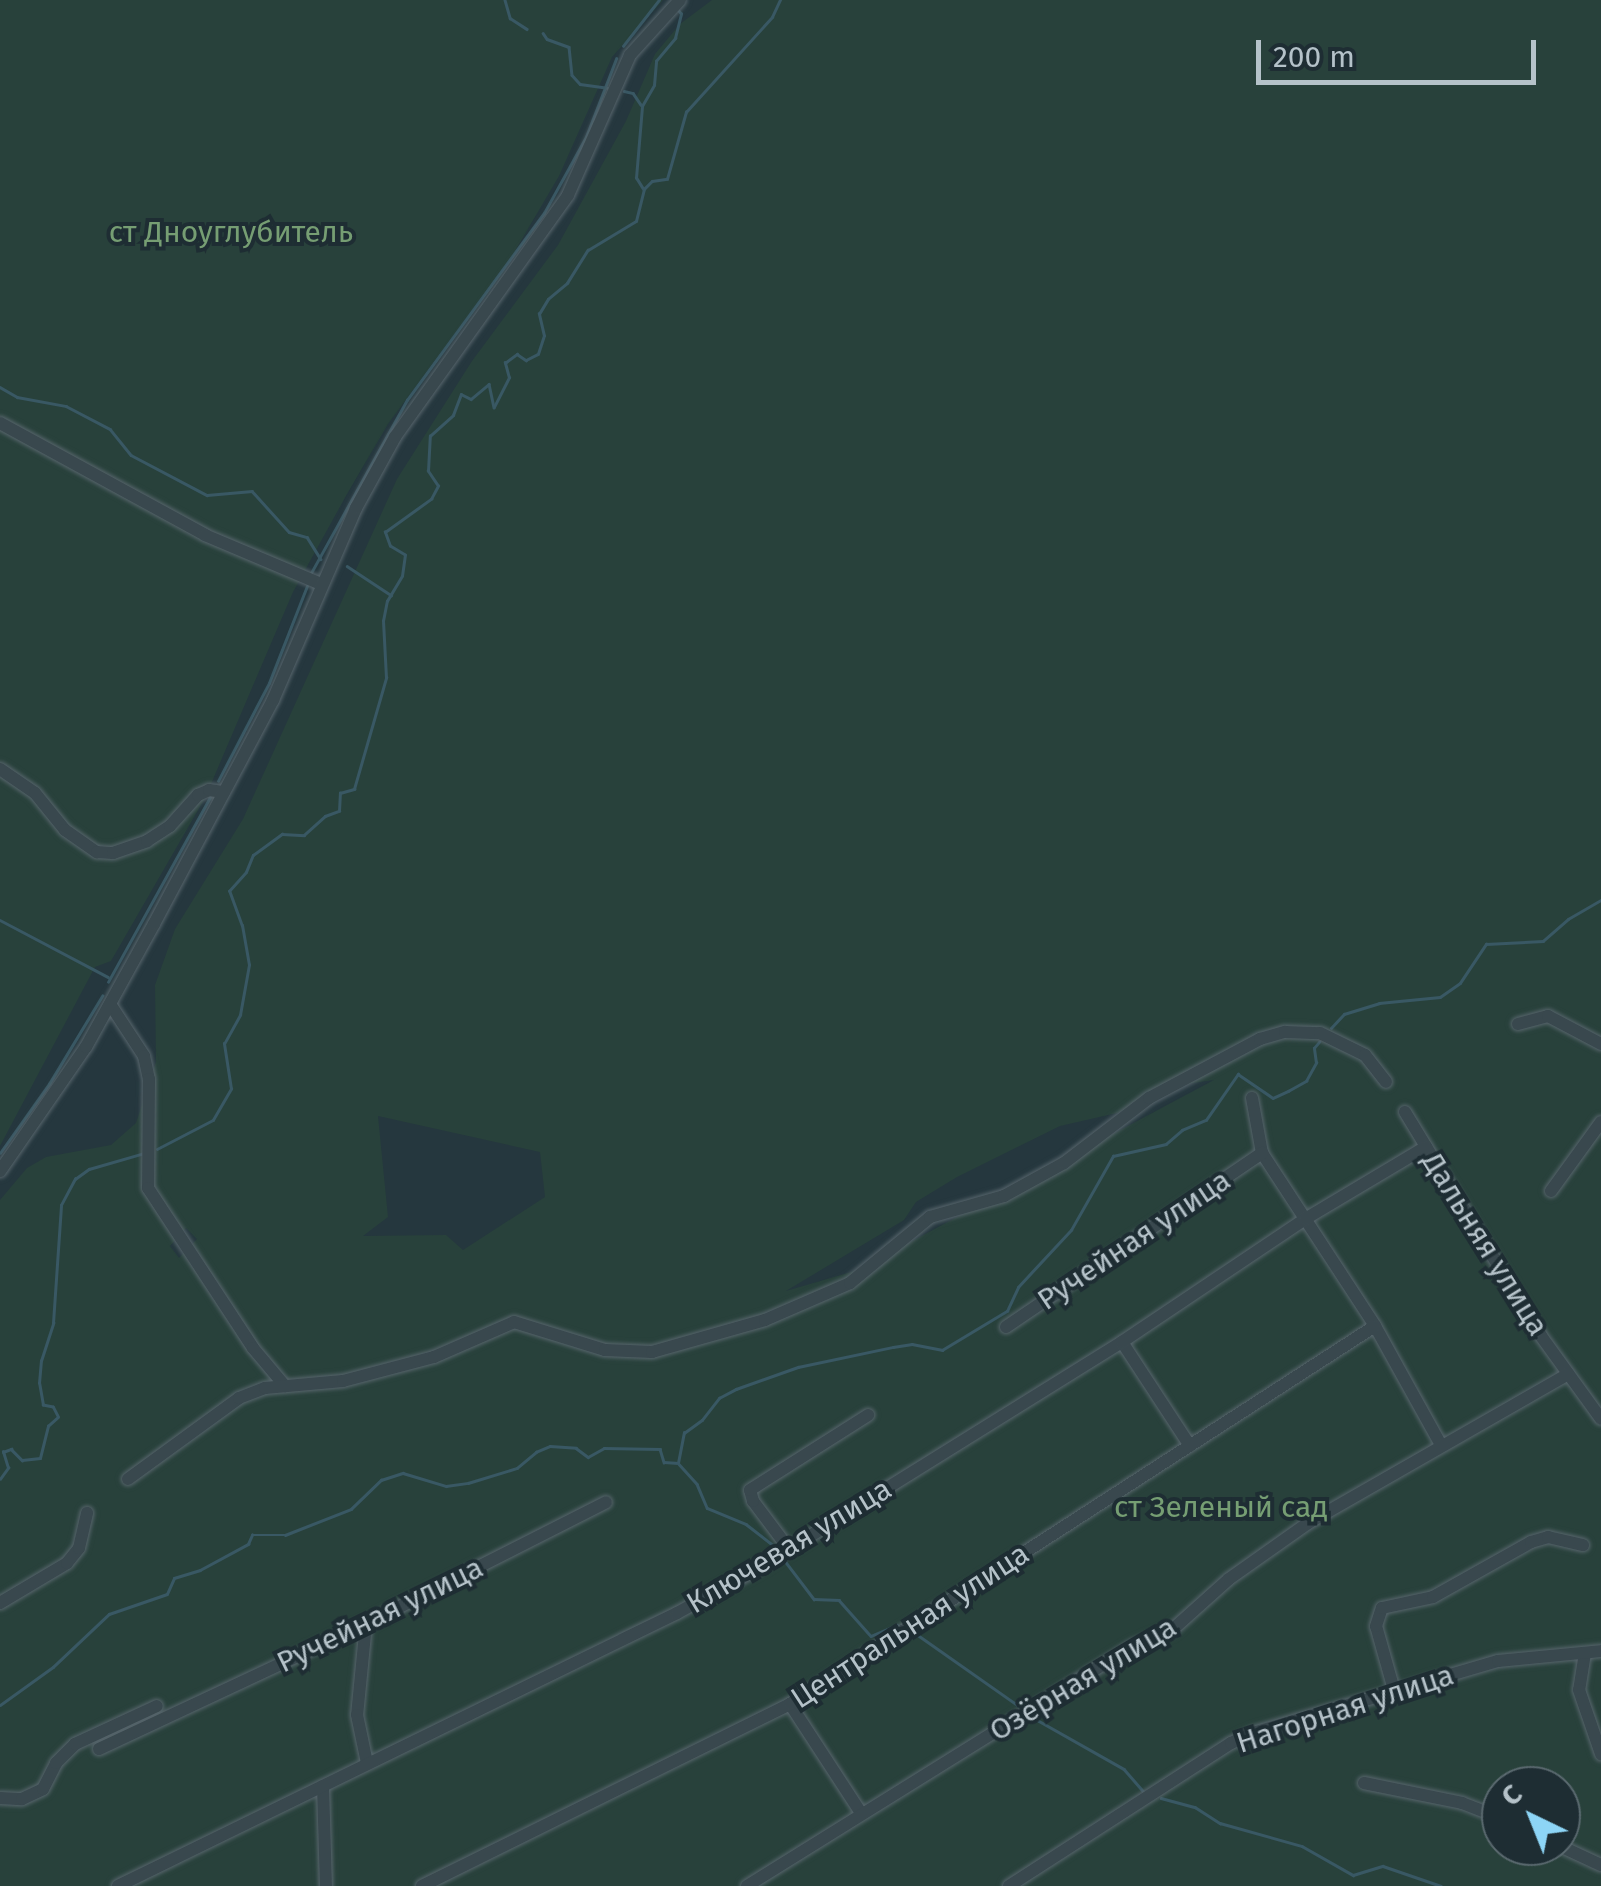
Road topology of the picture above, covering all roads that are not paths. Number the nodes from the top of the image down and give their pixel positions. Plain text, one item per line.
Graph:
1 (676, 3) edge
2 (0, 423) edge
3 (320, 584) junction
4 (0, 769) edge
5 (224, 792) junction
6 (110, 1004) junction
7 (1518, 1024) dead end
8 (1601, 1044) edge
9 (1386, 1082) dead end
10 (1252, 1098) dead end
11 (1405, 1112) dead end
12 (1601, 1122) edge
13 (1426, 1147) junction
14 (1262, 1154) junction
15 (0, 1170) edge
16 (1551, 1192) dead end
17 (1304, 1219) junction
18 (1006, 1326) dead end
19 (1375, 1326) junction
20 (1122, 1342) junction
21 (1568, 1374) junction
22 (285, 1386) junction
23 (868, 1415) dead end
24 (1601, 1419) edge
25 (1441, 1445) junction
26 (1190, 1446) junction
27 (128, 1479) dead end
28 (606, 1502) dead end
29 (88, 1513) dead end
30 (1584, 1545) dead end
31 (789, 1549) junction
32 (0, 1603) edge
33 (366, 1624) junction
34 (1601, 1650) edge
35 (1585, 1653) junction
36 (1394, 1690) junction
37 (790, 1704) junction
38 (158, 1706) dead end
39 (99, 1749) dead end
40 (1601, 1754) edge
41 (367, 1764) junction
42 (1364, 1783) dead end
43 (323, 1786) junction
44 (0, 1798) edge
45 (1481, 1811) edge
46 (861, 1814) junction
47 (118, 1886) edge
48 (326, 1886) edge
49 (422, 1886) edge
50 (746, 1886) edge
51 (1009, 1886) edge

1 - 3 street
2 - 3 street
3 - 5 street
4 - 5 street
5 - 6 street
6 - 15 street
6 - 22 street
7 - 8 street
9 - 22 street
10 - 14 street
11 - 13 street, Дальняя улица
12 - 16 street
13 - 17 street, Ключевая улица
13 - 21 street, Дальняя улица
14 - 17 street
14 - 18 street, Ручейная улица
17 - 19 street
17 - 20 street, Ключевая улица
19 - 25 street
19 - 26 street, Центральная улица
20 - 26 street
20 - 31 street, Ключевая улица
21 - 24 street, Дальняя улица
21 - 25 street, Озёрная улица
22 - 27 street
23 - 31 street
25 - 46 street, Озёрная улица
26 - 37 street, Центральная улица
28 - 33 street, Ручейная улица
29 - 32 street
30 - 36 street
31 - 41 street, Ключевая улица
33 - 39 street, Ручейная улица
33 - 41 street
34 - 35 street, Нагорная улица
35 - 36 street, Нагорная улица
35 - 40 street
36 - 51 street, Нагорная улица
37 - 46 street
37 - 49 street, Центральная улица
38 - 44 street
41 - 43 street, Ключевая улица
42 - 45 street
43 - 47 street, Ключевая улица
43 - 48 street
46 - 50 street, Озёрная улица

